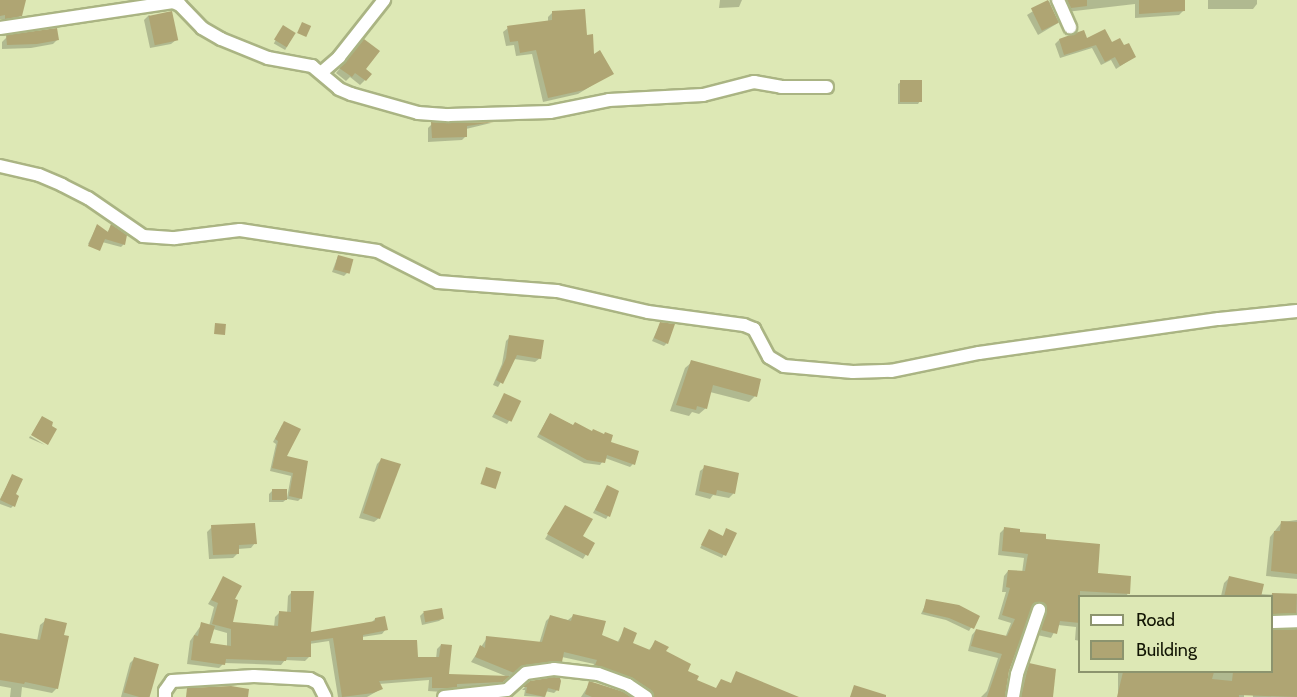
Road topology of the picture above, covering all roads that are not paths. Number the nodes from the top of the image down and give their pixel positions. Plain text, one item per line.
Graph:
1 (384, 0) edge
2 (1058, 0) edge
3 (1070, 27) dead end
4 (0, 28) edge
5 (322, 72) junction
6 (827, 87) dead end
7 (0, 166) edge
8 (1297, 311) edge
9 (1038, 610) dead end
10 (1297, 621) edge
11 (1273, 622) edge
12 (165, 697) edge
13 (325, 697) edge
14 (444, 697) edge
15 (646, 697) edge
16 (1013, 697) edge

1 - 5 street
2 - 3 street
4 - 5 street
5 - 6 street
7 - 8 street
9 - 16 street
10 - 11 street
12 - 13 street
14 - 15 street

